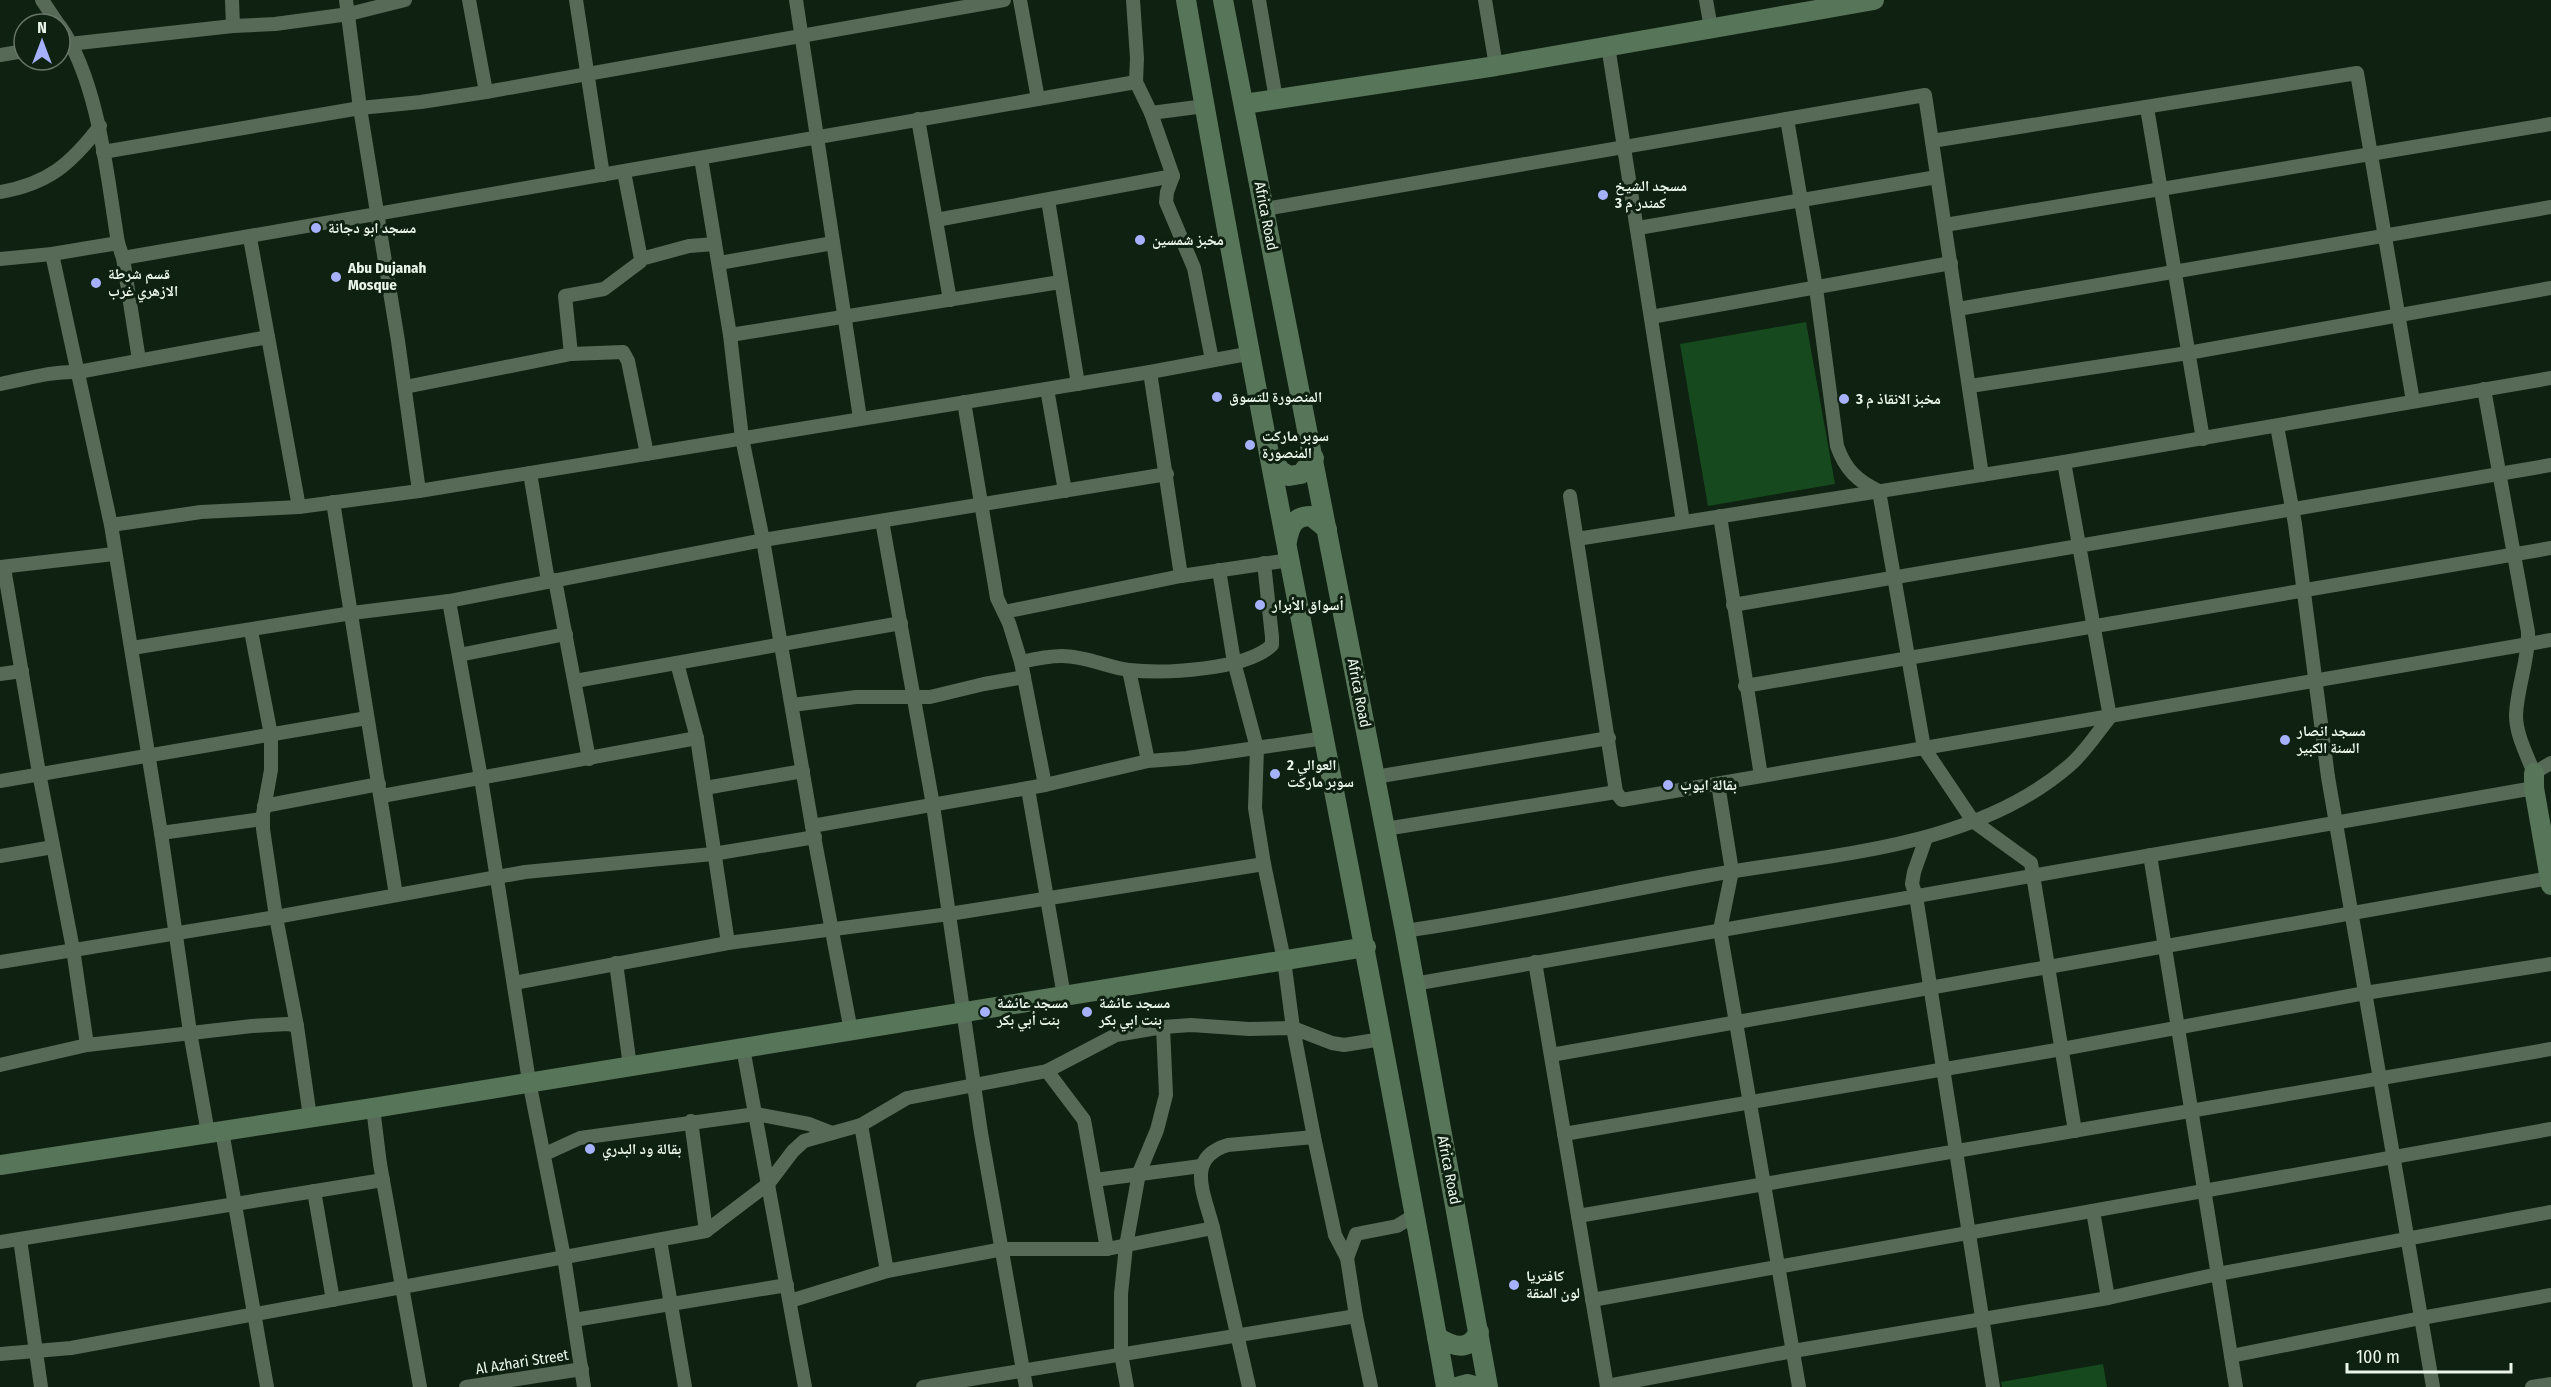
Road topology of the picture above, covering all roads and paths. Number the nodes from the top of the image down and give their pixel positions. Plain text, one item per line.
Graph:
1 (232, 0) edge
2 (405, 0) edge
3 (470, 0) edge
4 (576, 0) edge
5 (796, 0) edge
6 (1004, 0) edge
7 (1020, 0) edge
8 (1133, 0) edge
9 (1186, 0) edge
10 (1223, 0) edge
11 (1260, 0) edge
12 (1485, 0) edge
13 (1706, 0) edge
14 (1874, 0) edge
15 (347, 7) edge
16 (233, 26) junction
17 (1711, 28) junction
18 (802, 34) junction
19 (72, 43) edge
20 (1608, 46) junction
21 (72, 58) edge
22 (1496, 66) junction
23 (589, 72) junction
24 (1136, 82) junction
25 (486, 93) junction
26 (1038, 99) junction
27 (1276, 99) junction
28 (1244, 104) junction
29 (1205, 106) junction
30 (360, 108) junction
31 (2147, 108) junction
32 (1151, 113) junction
33 (918, 119) junction
34 (1787, 119) junction
35 (2551, 124) edge
36 (100, 126) junction
37 (816, 136) junction
38 (1932, 141) junction
39 (1624, 146) junction
40 (103, 152) junction
41 (2369, 155) junction
42 (701, 158) junction
43 (624, 172) junction
44 (603, 175) junction
45 (1173, 176) junction
46 (1937, 177) junction
47 (2160, 189) junction
48 (0, 192) edge
49 (1048, 200) junction
50 (1801, 200) junction
51 (2551, 207) edge
52 (1265, 209) junction
53 (379, 214) junction
54 (936, 220) junction
55 (1946, 225) junction
56 (1638, 228) junction
57 (2384, 236) junction
58 (250, 238) junction
59 (118, 243) junction
60 (832, 243) junction
61 (715, 244) junction
62 (52, 254) junction
63 (123, 258) junction
64 (0, 259) edge
65 (641, 259) junction
66 (719, 263) junction
67 (1951, 263) junction
68 (2175, 271) junction
69 (1060, 282) junction
70 (1816, 288) junction
71 (2551, 288) edge
72 (950, 300) junction
73 (1958, 309) junction
74 (2399, 316) junction
75 (846, 317) junction
76 (1651, 317) junction
77 (730, 335) junction
78 (268, 337) junction
79 (1252, 352) junction
80 (2188, 353) junction
81 (571, 354) junction
82 (140, 360) junction
83 (1212, 360) junction
84 (78, 372) junction
85 (1150, 372) junction
86 (2551, 378) edge
87 (0, 384) edge
88 (1078, 384) junction
89 (1970, 386) junction
90 (405, 387) junction
91 (1047, 388) junction
92 (2484, 389) junction
93 (2413, 401) junction
94 (964, 402) junction
95 (860, 418) junction
96 (2277, 426) junction
97 (742, 438) junction
98 (2203, 438) junction
99 (647, 454) junction
100 (1314, 458) junction
101 (1271, 459) junction
102 (2064, 462) junction
103 (2551, 465) edge
104 (530, 473) junction
105 (1167, 474) junction
106 (1982, 475) junction
107 (2500, 475) junction
108 (419, 491) junction
109 (1065, 491) junction
110 (1879, 491) junction
111 (1570, 496) dead end
112 (333, 502) junction
113 (982, 505) junction
114 (299, 507) junction
115 (2292, 509) junction
116 (1720, 516) junction
117 (882, 521) junction
118 (1683, 522) junction
119 (111, 525) junction
120 (1328, 529) junction
121 (1577, 539) junction
122 (763, 540) junction
123 (2080, 546) junction
124 (2551, 548) edge
125 (1289, 550) junction
126 (114, 554) junction
127 (2513, 555) junction
128 (1263, 563) junction
129 (2, 567) edge
130 (1219, 570) junction
131 (1180, 576) junction
132 (1895, 577) junction
133 (552, 581) junction
134 (2304, 590) junction
135 (449, 601) junction
136 (1733, 605) junction
137 (1004, 612) junction
138 (352, 613) junction
139 (901, 623) junction
140 (2094, 625) junction
141 (251, 631) junction
142 (566, 634) junction
143 (2551, 640) edge
144 (781, 644) junction
145 (2528, 645) junction
146 (132, 648) junction
147 (459, 655) junction
148 (1909, 657) junction
149 (1021, 662) junction
150 (1234, 662) junction
151 (677, 663) junction
152 (1129, 670) junction
153 (22, 671) junction
154 (0, 674) edge
155 (1024, 677) junction
156 (574, 681) junction
157 (2317, 681) junction
158 (1745, 686) junction
159 (914, 697) junction
160 (792, 705) junction
161 (2110, 717) junction
162 (367, 718) junction
163 (271, 735) junction
164 (697, 738) junction
165 (1325, 738) junction
166 (1609, 738) junction
167 (1257, 748) junction
168 (1924, 748) junction
169 (149, 754) junction
170 (589, 759) junction
171 (1148, 761) junction
172 (2551, 763) edge
173 (802, 771) junction
174 (39, 773) junction
175 (1761, 776) junction
176 (1375, 777) junction
177 (482, 778) junction
178 (2534, 780) junction
179 (0, 781) edge
180 (1718, 784) junction
181 (1045, 785) junction
182 (705, 788) junction
183 (1028, 789) junction
184 (381, 790) junction
185 (1616, 792) junction
186 (933, 805) junction
187 (263, 813) junction
188 (1973, 821) junction
189 (2336, 822) junction
190 (1385, 829) junction
191 (813, 831) junction
192 (161, 833) junction
193 (1926, 838) junction
194 (53, 846) junction
195 (713, 854) junction
196 (2150, 855) junction
197 (0, 856) edge
198 (1264, 864) junction
199 (1732, 871) junction
200 (2031, 876) junction
201 (496, 878) junction
202 (2550, 882) edge
203 (396, 895) junction
204 (1916, 896) junction
205 (1047, 899) junction
206 (2351, 913) junction
207 (949, 914) junction
208 (276, 917) junction
209 (832, 930) junction
210 (1720, 930) junction
211 (1405, 931) junction
212 (177, 934) junction
213 (728, 943) junction
214 (2165, 946) junction
215 (1366, 947) junction
216 (73, 949) junction
217 (1284, 960) junction
218 (0, 962) edge
219 (1535, 962) junction
220 (616, 963) junction
221 (2551, 964) edge
222 (2047, 967) junction
223 (514, 983) junction
224 (1414, 984) junction
225 (1931, 988) junction
226 (2365, 993) junction
227 (1064, 996) junction
228 (964, 1012) junction
229 (1736, 1023) junction
230 (297, 1026) junction
231 (2178, 1026) junction
232 (1163, 1027) junction
233 (1293, 1028) junction
234 (851, 1031) junction
235 (190, 1032) junction
236 (1382, 1039) junction
237 (87, 1045) junction
238 (743, 1048) junction
239 (2062, 1049) junction
240 (2551, 1049) edge
241 (1551, 1056) junction
242 (0, 1065) edge
243 (630, 1066) junction
244 (1943, 1069) junction
245 (1047, 1071) junction
246 (2380, 1077) junction
247 (529, 1081) junction
248 (975, 1083) junction
249 (1750, 1101) junction
250 (373, 1108) junction
251 (2191, 1110) junction
252 (756, 1114) junction
253 (309, 1118) junction
254 (691, 1121) junction
255 (861, 1125) junction
256 (2551, 1129) edge
257 (2075, 1131) junction
258 (215, 1132) junction
259 (832, 1132) junction
260 (1564, 1134) junction
261 (1314, 1137) junction
262 (1956, 1151) junction
263 (545, 1154) junction
264 (2393, 1157) junction
265 (0, 1165) edge
266 (1201, 1166) junction
267 (1139, 1173) junction
268 (383, 1180) junction
269 (1095, 1180) junction
270 (768, 1184) junction
271 (1764, 1184) junction
272 (314, 1191) junction
273 (2204, 1191) junction
274 (233, 1204) junction
275 (2093, 1210) junction
276 (2551, 1212) edge
277 (1414, 1215) junction
278 (1578, 1216) junction
279 (1213, 1228) junction
280 (706, 1231) junction
281 (1969, 1233) junction
282 (2407, 1237) junction
283 (20, 1239) junction
284 (660, 1240) junction
285 (0, 1242) edge
286 (1126, 1246) junction
287 (1003, 1249) junction
288 (1107, 1249) junction
289 (564, 1257) junction
290 (1347, 1258) junction
291 (1778, 1267) junction
292 (887, 1271) junction
293 (2218, 1274) junction
294 (786, 1285) junction
295 (401, 1287) junction
296 (2551, 1295) edge
297 (2108, 1298) junction
298 (333, 1300) junction
299 (1593, 1300) junction
300 (790, 1301) junction
301 (672, 1304) junction
302 (254, 1314) junction
303 (1356, 1316) junction
304 (1982, 1318) junction
305 (2421, 1318) junction
306 (574, 1320) junction
307 (1479, 1332) junction
308 (1239, 1334) junction
309 (1437, 1337) junction
310 (1793, 1351) junction
311 (37, 1352) junction
312 (0, 1354) edge
313 (1121, 1354) junction
314 (2231, 1356) junction
315 (582, 1369) junction
316 (1023, 1371) junction
317 (2551, 1384) edge
318 (41, 1387) edge
319 (267, 1387) edge
320 (420, 1387) edge
321 (466, 1387) edge
322 (585, 1387) edge
323 (686, 1387) edge
324 (805, 1387) edge
325 (922, 1387) edge
326 (1026, 1387) edge
327 (1127, 1387) edge
328 (1249, 1387) edge
329 (1371, 1387) edge
330 (1446, 1387) edge
331 (1457, 1387) edge
332 (1478, 1387) edge
333 (1488, 1387) edge
334 (1607, 1387) edge
335 (1799, 1387) edge
336 (1993, 1387) edge
337 (2236, 1387) edge
338 (2433, 1387) edge
339 (2532, 1387) edge

1 - 16 street
2 - 15 street
3 - 25 street
4 - 23 street
5 - 18 street
6 - 18 street
7 - 26 street
8 - 24 street
9 - 29 street
10 - 28 street, Africa Road
11 - 27 street
12 - 22 street
13 - 17 street
14 - 17 street
15 - 16 street
15 - 30 street
16 - 19 street
17 - 20 street
18 - 23 street
18 - 37 street
20 - 22 street
20 - 39 street
21 - 36 street
22 - 27 street
23 - 25 street
23 - 44 street
24 - 26 street
24 - 32 street
25 - 30 street
26 - 33 street
27 - 28 street
28 - 52 street, Africa Road
29 - 32 street
29 - 79 street
30 - 40 street
30 - 53 street
31 - 38 street
31 - 41 street
31 - 47 street
32 - 45 street
33 - 37 street
33 - 54 street
34 - 38 street
34 - 39 street
34 - 50 street
35 - 41 street
36 - 40 street
36 - 48 street
37 - 42 street
37 - 60 street
38 - 46 street
39 - 52 street
39 - 56 street
40 - 59 street
41 - 47 street
41 - 57 street
42 - 43 street
42 - 61 street
43 - 44 street
43 - 65 street
44 - 53 street
45 - 49 street
45 - 83 street
46 - 50 street
46 - 55 street
47 - 55 street
47 - 68 street
49 - 54 street
49 - 69 street
50 - 56 street
50 - 70 street
51 - 57 street
52 - 100 street, Africa Road
53 - 58 street
53 - 90 street
54 - 72 street
55 - 67 street
56 - 76 street
57 - 68 street
57 - 74 street
58 - 63 street
58 - 78 street
59 - 62 street
59 - 63 street
60 - 66 street
60 - 75 street
61 - 65 street
61 - 66 street
62 - 64 street
62 - 84 street
63 - 82 street
65 - 81 street
66 - 77 street
67 - 70 street
67 - 73 street
68 - 73 street
68 - 80 street
69 - 72 street
69 - 88 street
70 - 76 street
70 - 110 street
71 - 74 street
72 - 75 street
73 - 89 street
74 - 80 street
74 - 93 street
75 - 77 street
75 - 95 street
76 - 118 street
77 - 97 street
78 - 82 street
78 - 114 street
79 - 83 street
79 - 101 street
80 - 89 street
80 - 98 street
81 - 90 street
81 - 99 street
82 - 84 street
83 - 85 street
84 - 87 street
84 - 119 street
85 - 88 street
85 - 105 street
86 - 92 street
88 - 91 street
89 - 106 street
90 - 108 street
91 - 94 street
91 - 109 street
92 - 93 street
92 - 107 street
93 - 96 street
94 - 95 street
94 - 113 street
95 - 97 street
96 - 98 street
96 - 115 street
97 - 99 street
97 - 122 street
98 - 102 street
99 - 104 street
100 - 101 street
100 - 120 street, Africa Road
101 - 125 street
102 - 106 street
102 - 123 street
103 - 107 street
104 - 108 street
104 - 133 street
105 - 109 street
105 - 131 street
106 - 110 street
107 - 115 street
107 - 127 street
108 - 112 street
109 - 113 street
110 - 116 street
110 - 132 street
111 - 121 street
112 - 114 street
112 - 138 street
113 - 117 street
113 - 137 street
114 - 119 street
115 - 123 street
115 - 134 street
116 - 118 street
116 - 136 street
117 - 122 street
117 - 139 street
118 - 121 street
119 - 126 street
120 - 125 street
120 - 176 street, Africa Road
121 - 166 street
122 - 133 street
122 - 144 street
123 - 132 street
123 - 140 street
124 - 127 street
125 - 128 street
125 - 165 street
126 - 129 street
126 - 146 street
127 - 134 street
127 - 145 street
128 - 130 street
128 - 150 street
129 - 153 street
130 - 131 street
130 - 150 street
131 - 137 street
132 - 136 street
132 - 148 street
133 - 135 street
133 - 142 street
134 - 140 street
134 - 157 street
135 - 138 street
135 - 147 street
136 - 158 street
137 - 149 street
138 - 141 street
138 - 162 street
139 - 144 street
139 - 159 street
140 - 148 street
140 - 161 street
141 - 146 street
141 - 163 street
142 - 147 street
142 - 156 street
143 - 145 street
144 - 151 street
144 - 160 street
145 - 157 street
145 - 178 street
146 - 169 street
147 - 177 street
148 - 158 street
148 - 168 street
149 - 152 street
149 - 155 street
150 - 152 street
150 - 167 street
151 - 156 street
151 - 164 street
152 - 171 street
153 - 154 street
153 - 174 street
155 - 159 street
155 - 181 street
156 - 170 street
157 - 161 street
157 - 189 street
158 - 175 street
159 - 160 street
159 - 186 street
160 - 173 street
161 - 168 street
161 - 188 street
162 - 163 street
162 - 184 street
163 - 169 street
163 - 187 street
164 - 170 street
164 - 182 street
165 - 167 street
165 - 215 street
166 - 176 street
166 - 185 street
167 - 171 street
167 - 198 street
168 - 175 street
168 - 188 street
169 - 174 street
169 - 192 street
170 - 177 street
171 - 181 street
172 - 178 street
173 - 182 street
173 - 191 street
174 - 179 street
174 - 194 street
175 - 180 street
176 - 190 street, Africa Road
177 - 184 street
177 - 201 street
178 - 189 street
178 - 202 street
180 - 185 street
180 - 199 street
181 - 183 street
182 - 195 street
183 - 186 street
183 - 205 street
184 - 187 street
184 - 203 street
185 - 190 street
186 - 191 street
186 - 207 street
187 - 192 street
187 - 208 street
188 - 193 street
188 - 200 street
189 - 196 street
189 - 206 street
190 - 211 street, Africa Road
191 - 195 street
191 - 209 street
192 - 212 street
193 - 199 street
193 - 204 street
194 - 197 street
194 - 216 street
195 - 201 street
195 - 213 street
196 - 200 street
196 - 214 street
198 - 205 street
198 - 217 street
199 - 210 street
199 - 211 street
200 - 204 street
200 - 222 street
201 - 203 street
201 - 223 street
202 - 206 street
203 - 208 street
204 - 210 street
204 - 225 street
205 - 207 street
205 - 227 street
206 - 214 street
206 - 226 street
207 - 209 street
207 - 228 street
208 - 212 street
208 - 230 street
209 - 213 street
209 - 234 street
210 - 219 street
210 - 229 street
211 - 224 street, Africa Road
212 - 216 street
212 - 235 street
213 - 220 street
214 - 222 street
214 - 231 street
215 - 217 street
215 - 236 street
216 - 218 street
216 - 237 street
217 - 227 street
217 - 233 street
219 - 224 street
219 - 241 street
220 - 223 street
220 - 243 street
221 - 226 street
222 - 225 street
222 - 239 street
223 - 247 street
224 - 307 street, Africa Road
225 - 229 street
225 - 244 street
226 - 231 street
226 - 246 street
227 - 228 street
228 - 234 street
228 - 248 street
229 - 241 street
229 - 249 street
230 - 235 street
230 - 253 street
231 - 239 street
231 - 251 street
232 - 233 street
232 - 245 street
232 - 267 street
233 - 236 street
233 - 261 street
234 - 238 street
235 - 237 street
235 - 258 street
236 - 277 street
237 - 242 street
238 - 243 street
238 - 252 street
239 - 244 street
239 - 257 street
240 - 246 street
241 - 260 street
243 - 247 street
244 - 249 street
244 - 262 street
245 - 248 street
245 - 269 street
246 - 251 street
246 - 264 street
247 - 250 street
247 - 263 street
248 - 255 street
248 - 287 street
249 - 260 street
249 - 271 street
250 - 253 street
250 - 268 street
251 - 257 street
251 - 273 street
252 - 254 street
252 - 259 street
252 - 270 street
253 - 258 street
254 - 263 street
254 - 280 street
255 - 259 street
255 - 292 street
256 - 264 street
257 - 262 street
258 - 265 street
258 - 274 street
259 - 270 street
260 - 278 street
261 - 266 street
261 - 290 street
262 - 271 street
262 - 281 street
263 - 289 street
264 - 273 street
264 - 282 street
266 - 267 street
266 - 279 street
267 - 269 street
267 - 286 street
268 - 272 street
268 - 295 street
269 - 288 street
270 - 280 street
270 - 294 street
271 - 278 street
271 - 291 street
272 - 274 street
272 - 298 street
273 - 275 street
273 - 293 street
274 - 283 street
274 - 302 street
275 - 281 street
275 - 297 street
276 - 282 street
277 - 290 street
277 - 309 street
278 - 299 street
279 - 286 street
279 - 308 street
280 - 284 street
281 - 291 street
281 - 304 street
282 - 293 street
282 - 305 street
283 - 285 street
283 - 311 street
284 - 289 street
284 - 301 street
286 - 288 street
286 - 313 street
287 - 288 street
287 - 292 street
287 - 316 street
289 - 295 street
289 - 306 street
290 - 303 street
291 - 299 street
291 - 310 street
292 - 300 street
293 - 297 street
293 - 314 street
294 - 300 street
294 - 301 street
295 - 298 street
295 - 320 street
296 - 305 street
297 - 304 street
298 - 302 street
299 - 334 street
300 - 324 street
301 - 306 street
301 - 323 street
302 - 311 street
302 - 319 street
303 - 308 street
303 - 329 street
304 - 310 street
304 - 336 street
305 - 314 street
305 - 338 street
306 - 315 street
307 - 309 street
307 - 333 street, Africa Road
308 - 313 street
308 - 328 street
309 - 330 street
310 - 334 street
310 - 335 street
311 - 312 street
311 - 318 street
313 - 316 street
313 - 327 street
314 - 337 street
315 - 321 street, Al Azhari Street
315 - 322 street
316 - 325 street
316 - 326 street
317 - 339 street
331 - 332 street

